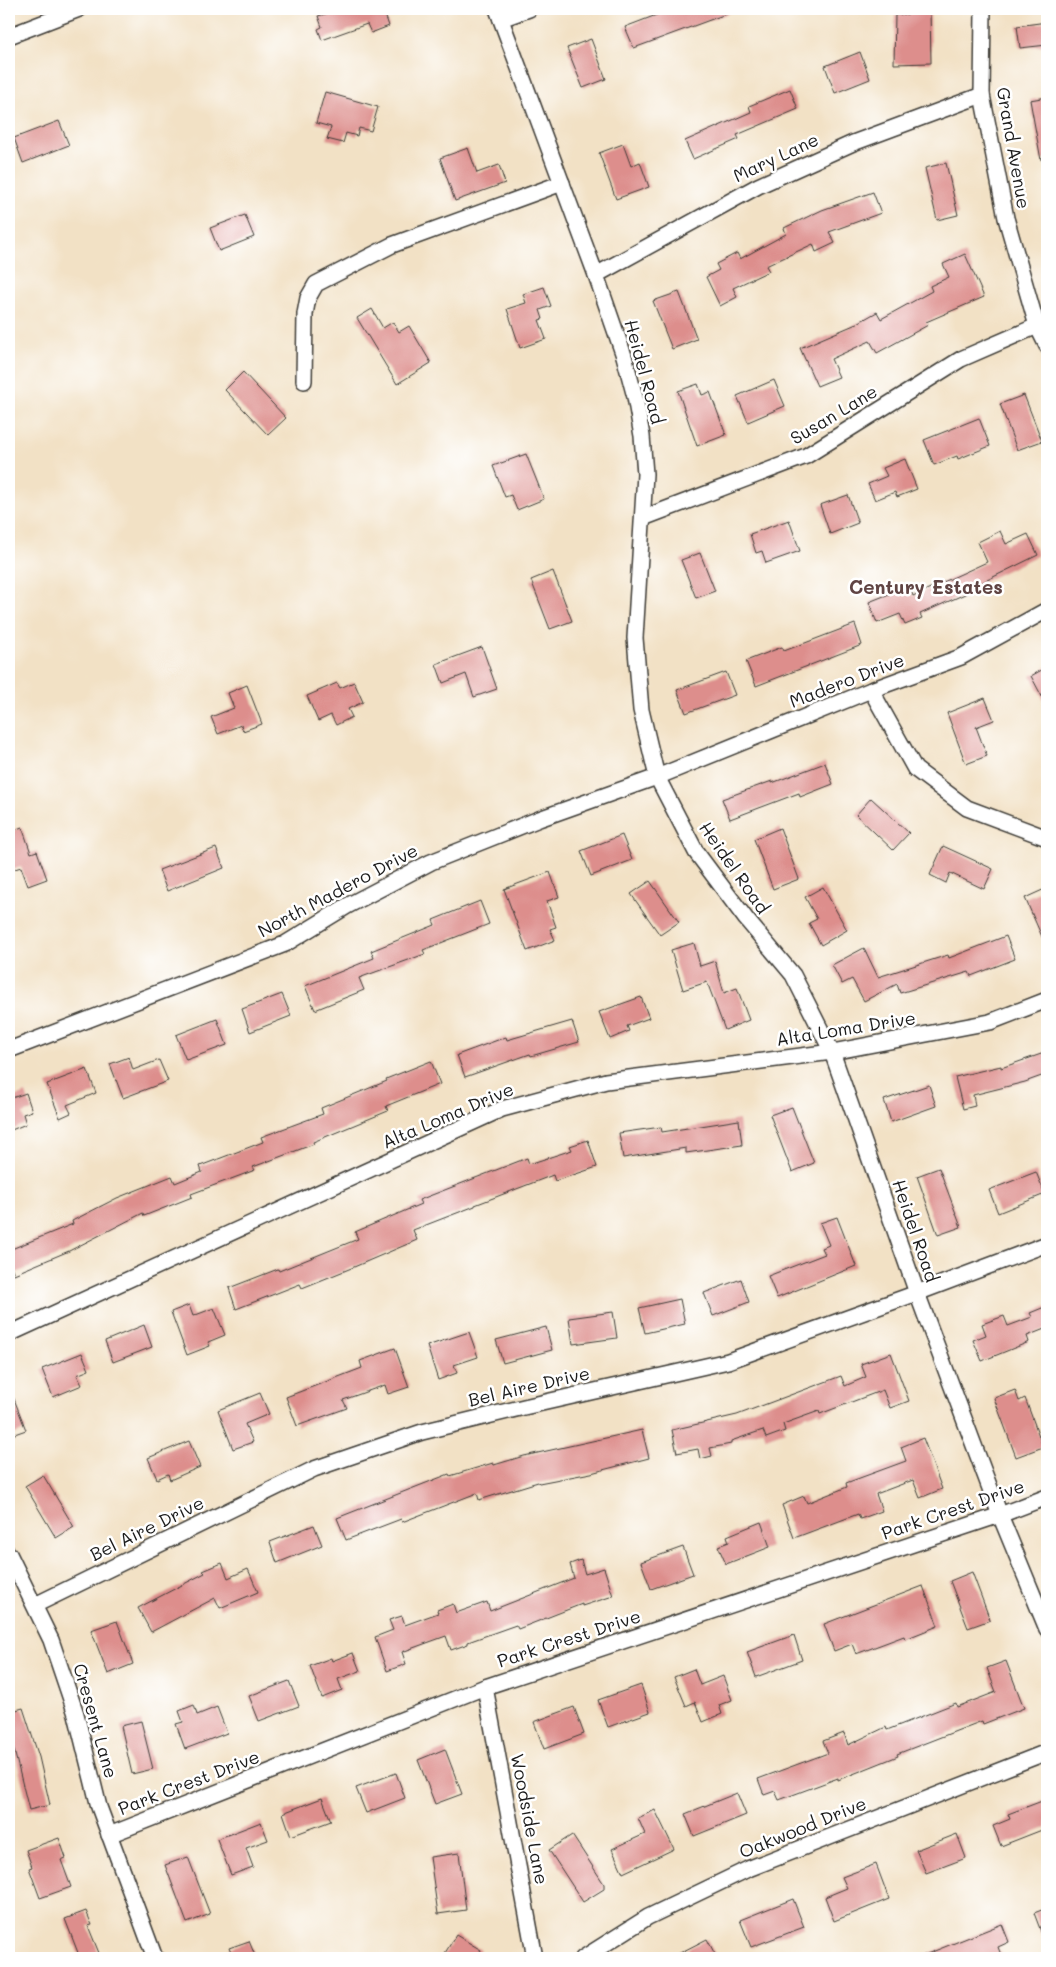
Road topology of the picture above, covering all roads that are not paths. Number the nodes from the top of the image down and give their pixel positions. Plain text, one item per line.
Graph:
1 (78, 9) edge
2 (529, 9) edge
3 (983, 9) edge
4 (499, 14) edge
5 (9, 36) edge
6 (982, 95) junction
7 (562, 183) junction
8 (596, 275) junction
9 (1036, 326) junction
10 (1047, 346) edge
11 (304, 381) dead end
12 (643, 518) junction
13 (1047, 610) edge
14 (871, 690) junction
15 (657, 777) junction
16 (1047, 838) edge
17 (1047, 1000) edge
18 (9, 1050) edge
19 (832, 1052) junction
20 (1047, 1244) edge
21 (917, 1293) junction
22 (9, 1334) edge
23 (1047, 1497) edge
24 (1000, 1515) junction
25 (9, 1554) edge
26 (35, 1605) junction
27 (1047, 1630) edge
28 (485, 1687) junction
29 (1047, 1752) edge
30 (109, 1834) junction
31 (155, 1958) edge
32 (535, 1958) edge
33 (583, 1958) edge

1 - 5 street
2 - 4 street
3 - 6 street, Grand Avenue
4 - 7 street, Heidel Road
6 - 8 street, Mary Lane
6 - 9 street, Grand Avenue
7 - 8 street, Heidel Road
7 - 11 street
8 - 12 street, Heidel Road
9 - 10 street, Grand Avenue
9 - 12 street, Susan Lane
12 - 15 street, Heidel Road
13 - 14 street, Madero Drive
14 - 15 street, Madero Drive
14 - 16 street
15 - 18 street, North Madero Drive
15 - 19 street, Heidel Road
17 - 19 street, Alta Loma Drive
19 - 21 street, Heidel Road
19 - 22 street, Alta Loma Drive
20 - 21 street, Bel Aire Drive
21 - 24 street, Heidel Road
21 - 26 street, Bel Aire Drive
23 - 24 street, Park Crest Drive
24 - 27 street, Heidel Road
24 - 28 street, Park Crest Drive
25 - 26 street, Cresent Lane
26 - 30 street, Cresent Lane
28 - 30 street, Park Crest Drive
28 - 32 street, Woodside Lane
29 - 33 street, Oakwood Drive
30 - 31 street, Cresent Lane

